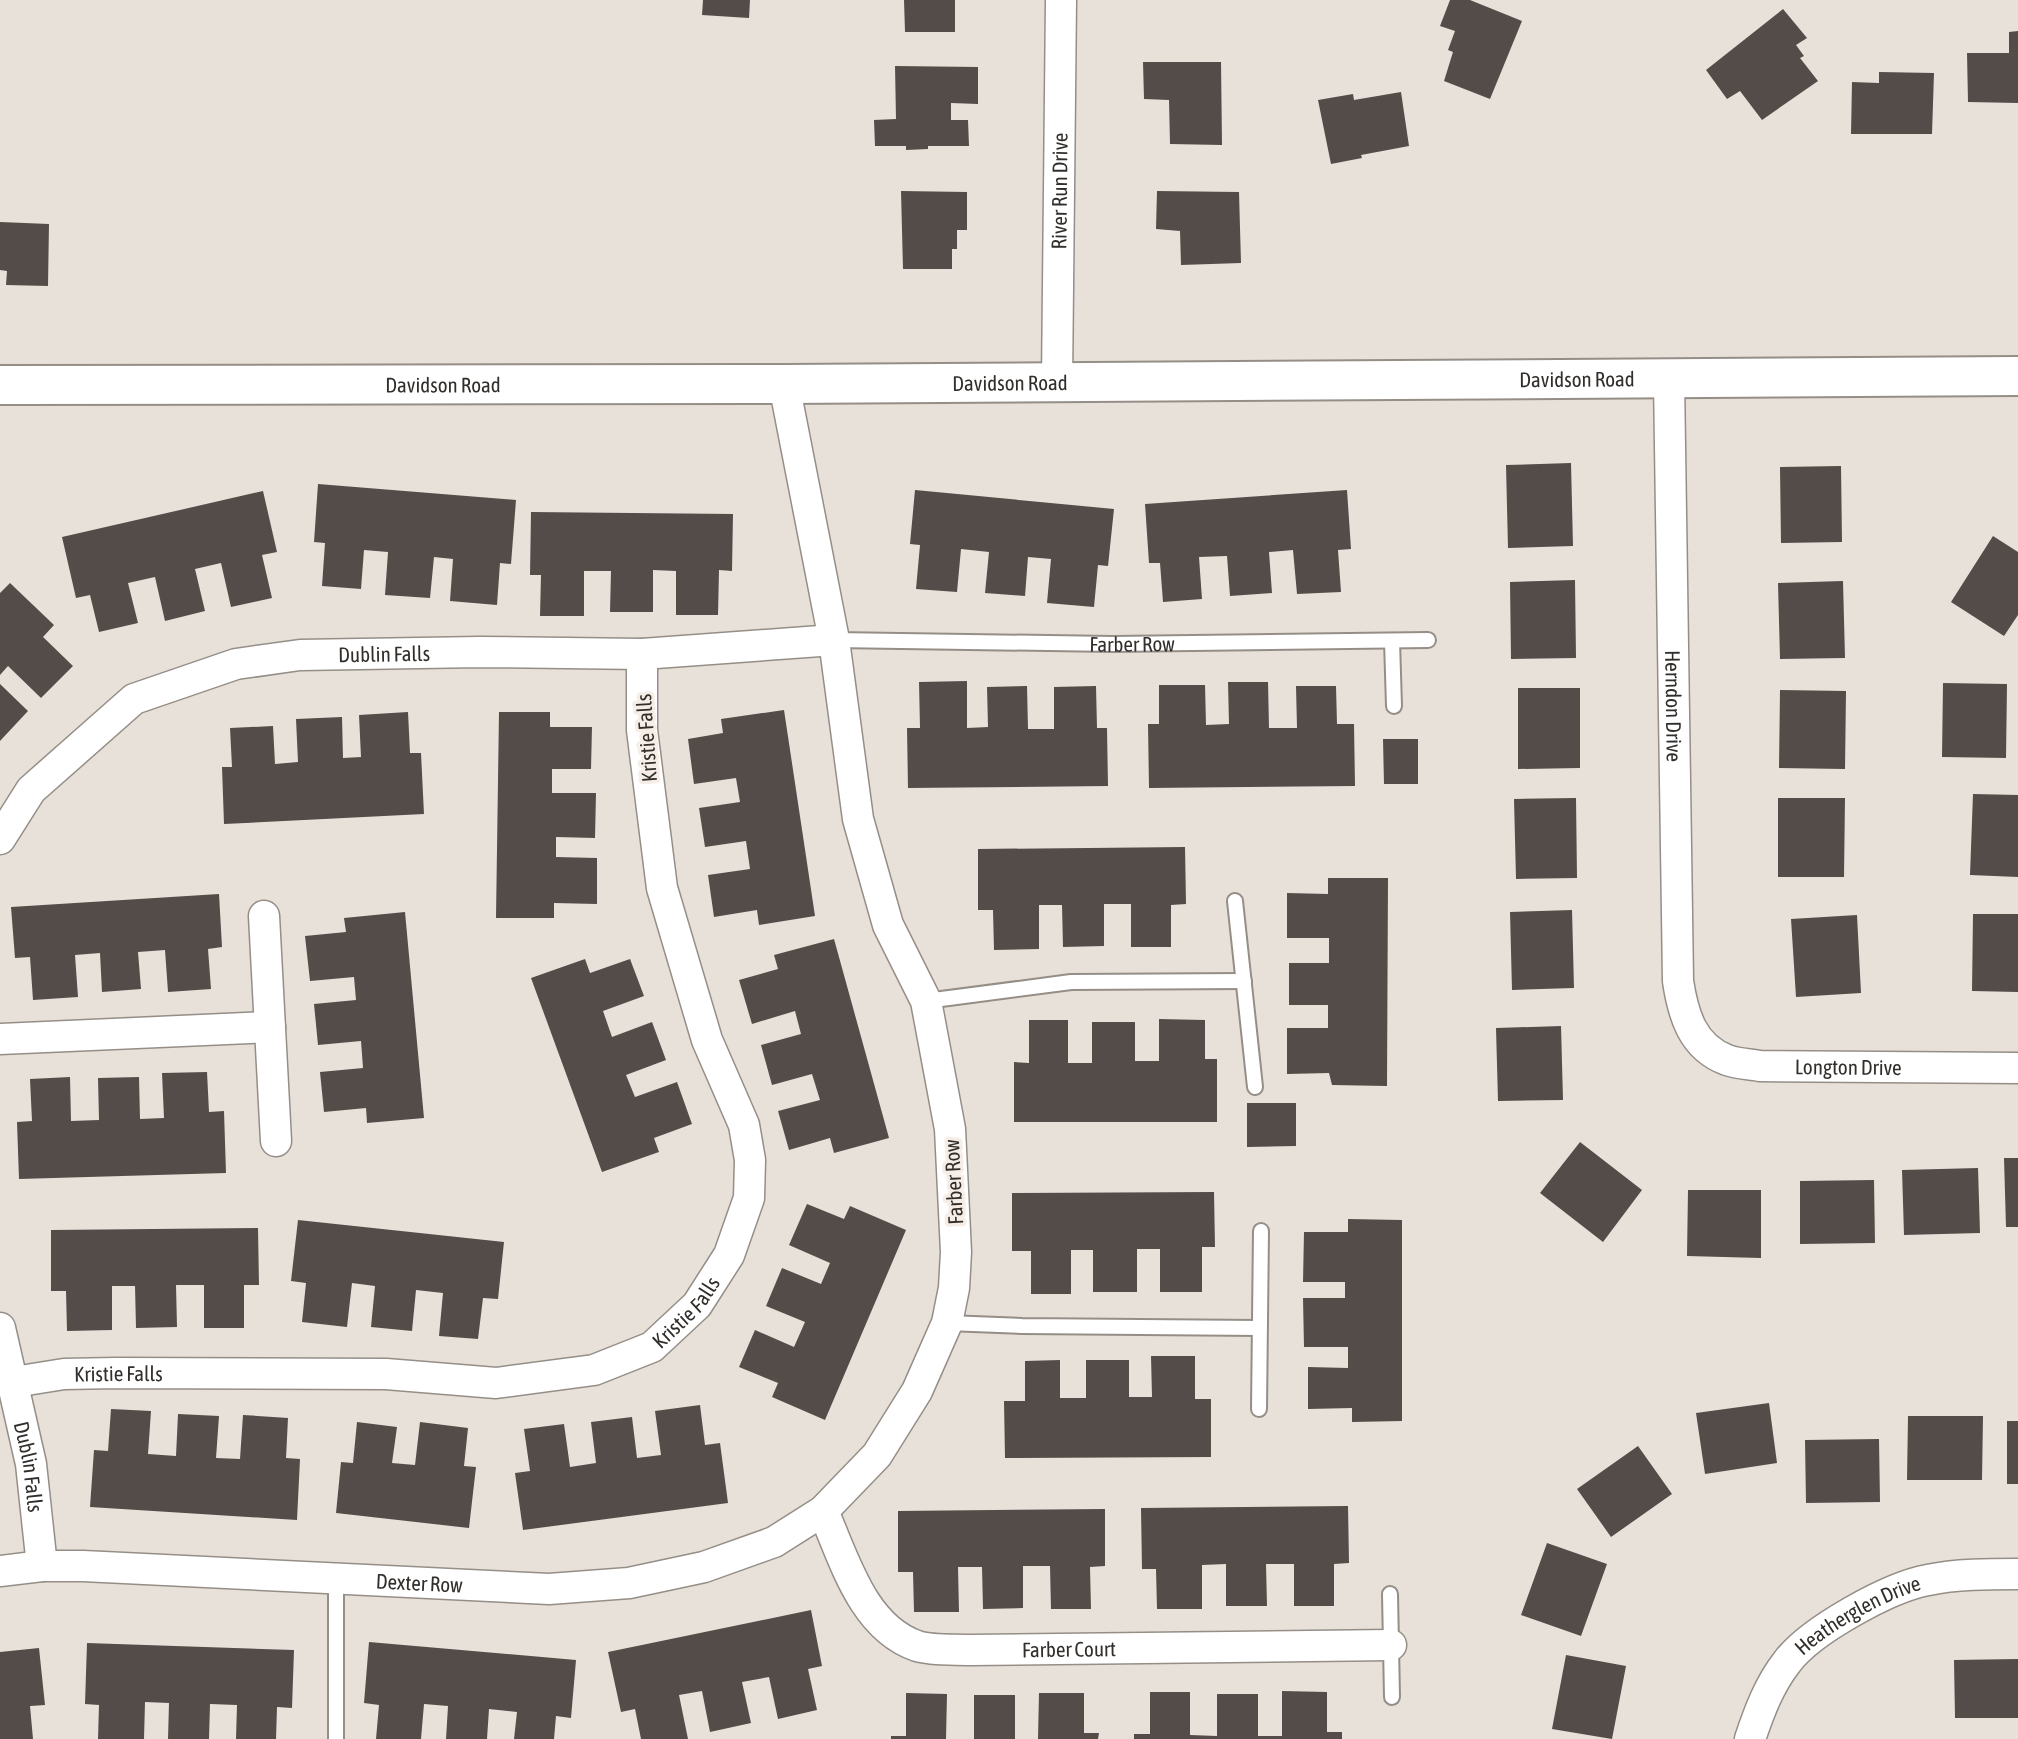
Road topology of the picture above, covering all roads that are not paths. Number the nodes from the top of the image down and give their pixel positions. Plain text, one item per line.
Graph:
1 (1061, 0) edge
2 (2018, 376) edge
3 (1669, 379) junction
4 (1057, 382) junction
5 (784, 384) junction
6 (0, 385) edge
7 (834, 640) junction
8 (1428, 640) dead end
9 (1392, 641) junction
10 (642, 654) junction
11 (1394, 706) dead end
12 (0, 839) edge
13 (1235, 901) dead end
14 (264, 916) dead end
15 (1244, 981) junction
16 (926, 1001) junction
17 (270, 1027) junction
18 (1691, 1031) joint
19 (0, 1039) edge
20 (2018, 1068) edge
21 (1255, 1087) dead end
22 (276, 1141) dead end
23 (1261, 1231) dead end
24 (947, 1323) junction
25 (0, 1328) edge
26 (1259, 1328) junction
27 (13, 1382) junction
28 (1259, 1409) dead end
29 (823, 1511) junction
30 (42, 1566) junction
31 (0, 1570) edge
32 (2018, 1574) edge
33 (336, 1578) junction
34 (1390, 1594) dead end
35 (1391, 1645) junction
36 (1392, 1697) dead end
37 (336, 1739) edge
38 (1750, 1739) edge

1 - 4 street, River Run Drive
2 - 3 main road, Davidson Road
3 - 4 main road, Davidson Road
3 - 18 street, Herndon Drive
4 - 5 main road, Davidson Road
5 - 6 main road, Davidson Road
5 - 7 street, Farber Row
7 - 9 lane, Farber Row
7 - 10 street, Dublin Falls
7 - 16 street, Farber Row
8 - 9 lane, Farber Row
9 - 11 lane
10 - 12 street, Dublin Falls
10 - 27 street, Kristie Falls
13 - 15 lane
14 - 17 street
15 - 16 lane
15 - 21 lane
16 - 24 street, Farber Row
17 - 19 street
17 - 22 street
18 - 20 street, Longton Drive
23 - 26 lane
24 - 26 lane
24 - 29 street, Farber Row
25 - 27 street, Dublin Falls
26 - 28 lane
27 - 30 street, Dublin Falls
29 - 33 street, Dexter Row
29 - 35 street, Farber Court
30 - 31 street, Dexter Row
30 - 33 street, Dexter Row
32 - 38 street, Heatherglen Drive
33 - 37 lane
34 - 35 lane
35 - 36 lane

